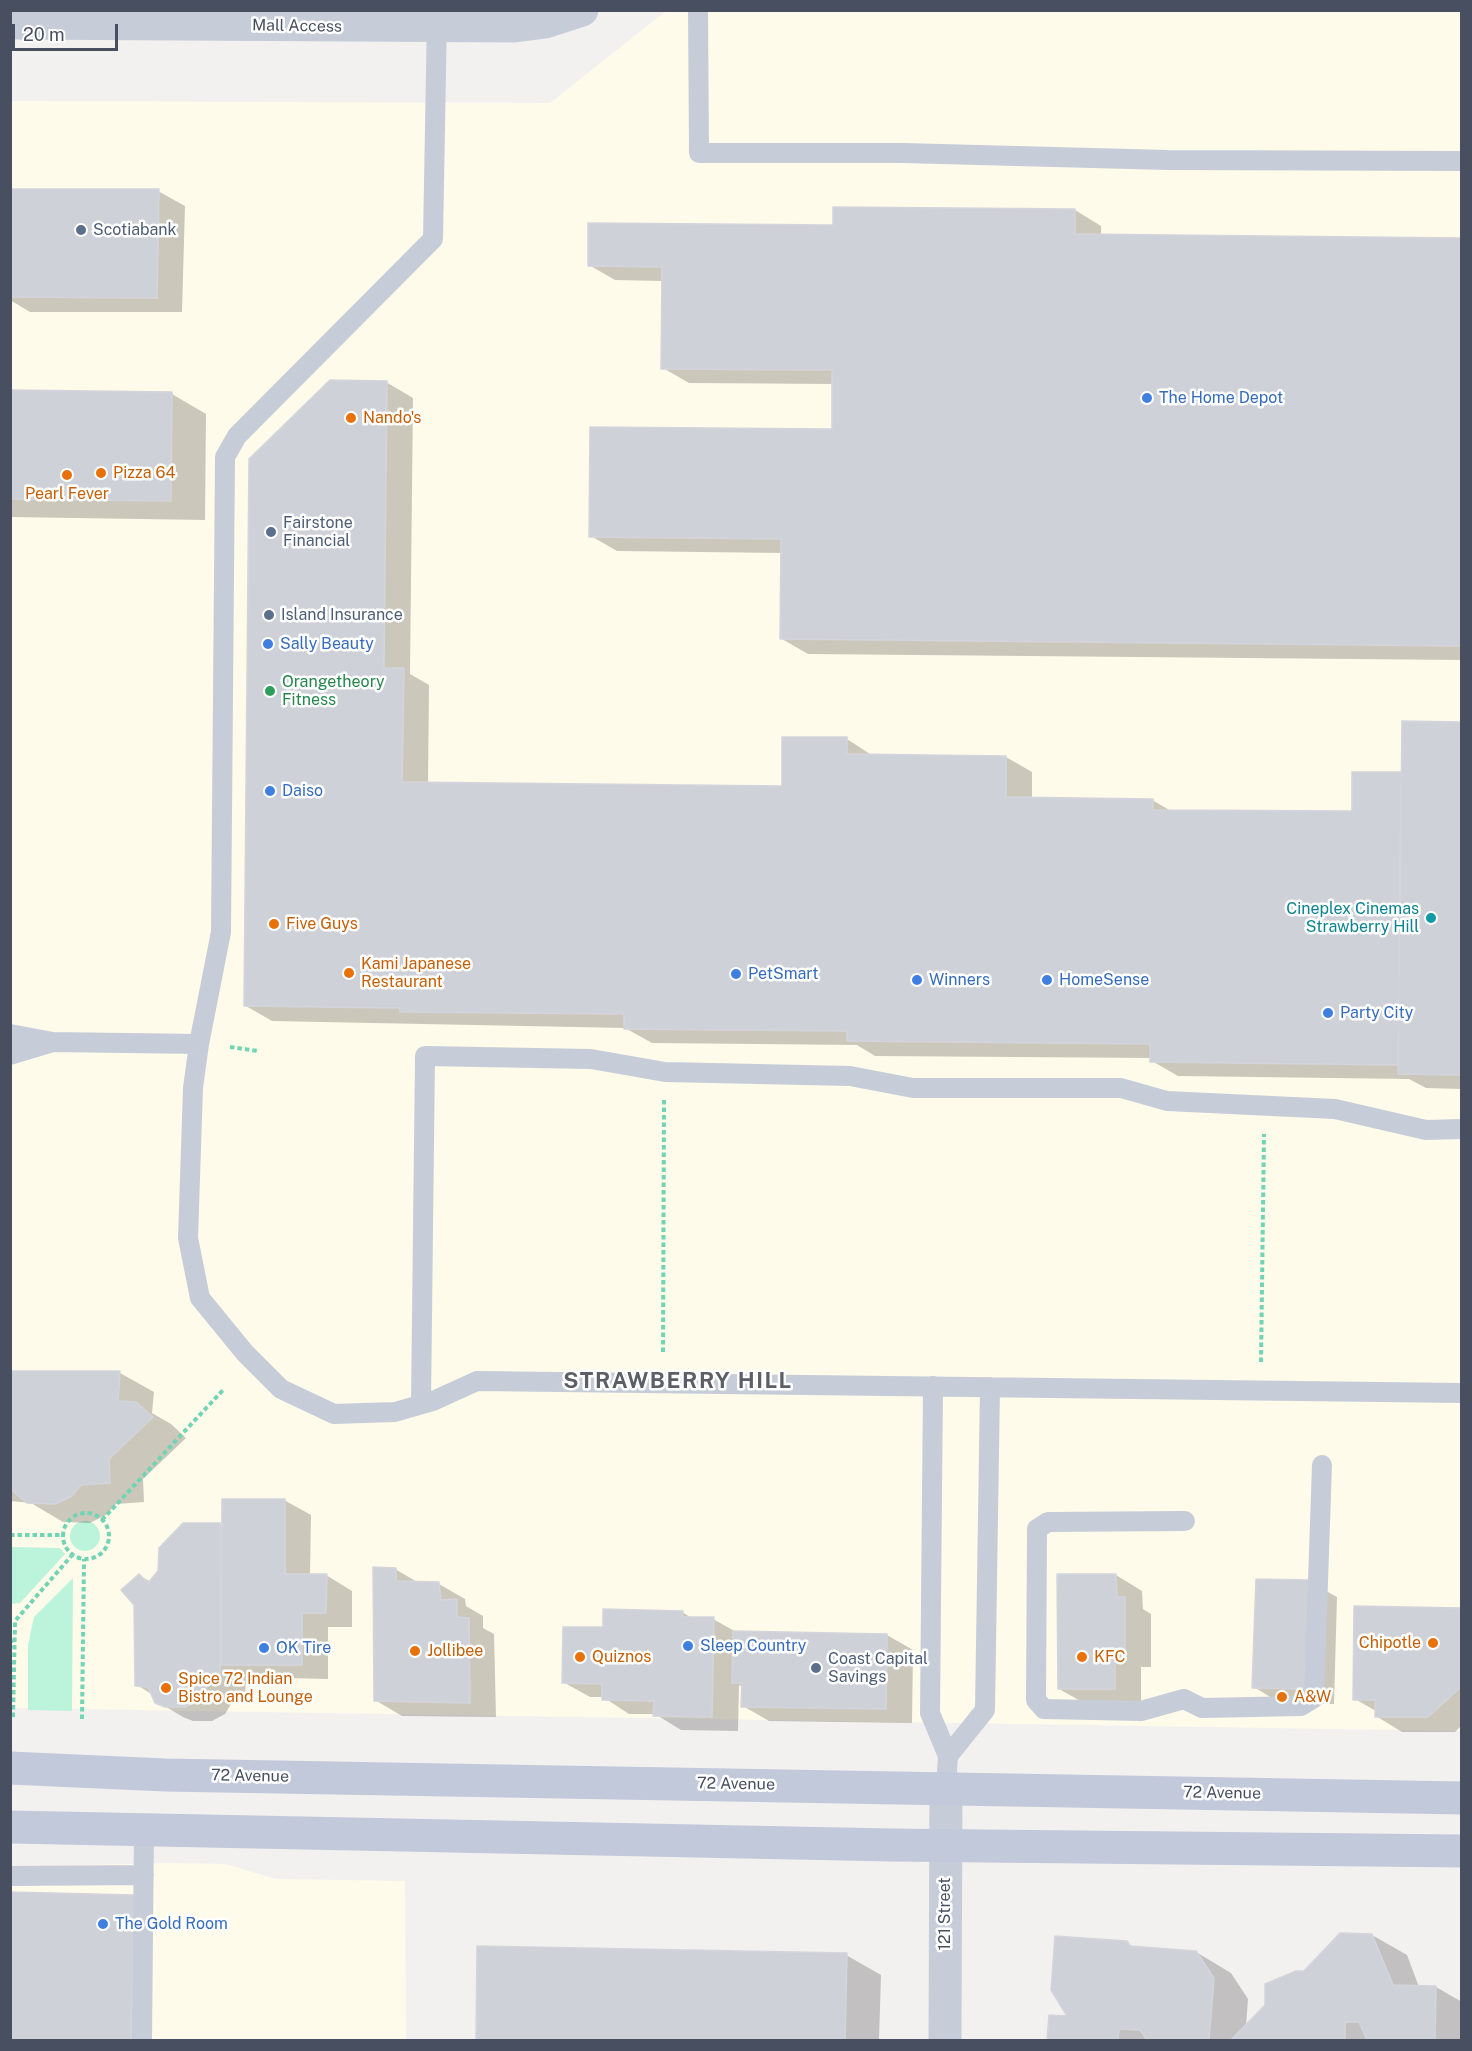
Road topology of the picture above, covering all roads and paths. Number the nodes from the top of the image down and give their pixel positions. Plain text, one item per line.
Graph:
1 (582, 10) edge
2 (698, 10) edge
3 (437, 19) edge
4 (10, 23) edge
5 (1461, 161) edge
6 (10, 1034) edge
7 (53, 1042) junction
8 (198, 1044) junction
9 (230, 1047) dead end
10 (258, 1052) dead end
11 (10, 1055) edge
12 (664, 1092) dead end
13 (1461, 1129) edge
14 (1264, 1130) dead end
15 (663, 1352) dead end
16 (1262, 1362) dead end
17 (933, 1386) junction
18 (990, 1387) junction
19 (224, 1389) dead end
20 (1461, 1393) edge
21 (422, 1404) junction
22 (1322, 1465) dead end
23 (102, 1520) junction
24 (1185, 1521) dead end
25 (10, 1535) edge
26 (63, 1535) junction
27 (73, 1554) junction
28 (84, 1559) junction
29 (13, 1621) edge
30 (10, 1639) edge
31 (15, 1651) junction
32 (14, 1672) junction
33 (10, 1677) edge
34 (13, 1717) dead end
35 (82, 1719) dead end
36 (10, 1768) edge
37 (947, 1772) junction
38 (1461, 1797) edge
39 (10, 1827) edge
40 (144, 1829) junction
41 (945, 1845) junction
42 (1461, 1851) edge
43 (144, 1875) junction
44 (10, 1876) edge
45 (142, 2040) edge
46 (945, 2040) edge

1 - 3 street, Mall Access
2 - 5 lane
3 - 4 street, Mall Access
3 - 8 lane
6 - 7 lane
7 - 8 lane
7 - 11 lane
8 - 21 lane
9 - 10 path
12 - 15 path
13 - 21 lane
14 - 16 path
17 - 18 lane
17 - 21 lane
17 - 37 lane
18 - 20 lane
18 - 37 lane
19 - 23 path
22 - 24 lane
23 - 26 path
23 - 28 path
25 - 26 path
26 - 27 path
27 - 28 path
27 - 29 path
28 - 35 path
29 - 31 path
30 - 31 path
31 - 32 path
32 - 33 path
32 - 34 path
36 - 37 main road, 72 Avenue
37 - 38 main road, 72 Avenue
37 - 41 street, 121 Street
39 - 40 main road
40 - 41 main road
40 - 43 lane
41 - 42 main road
41 - 46 street, 121 Street
43 - 44 lane
43 - 45 lane

